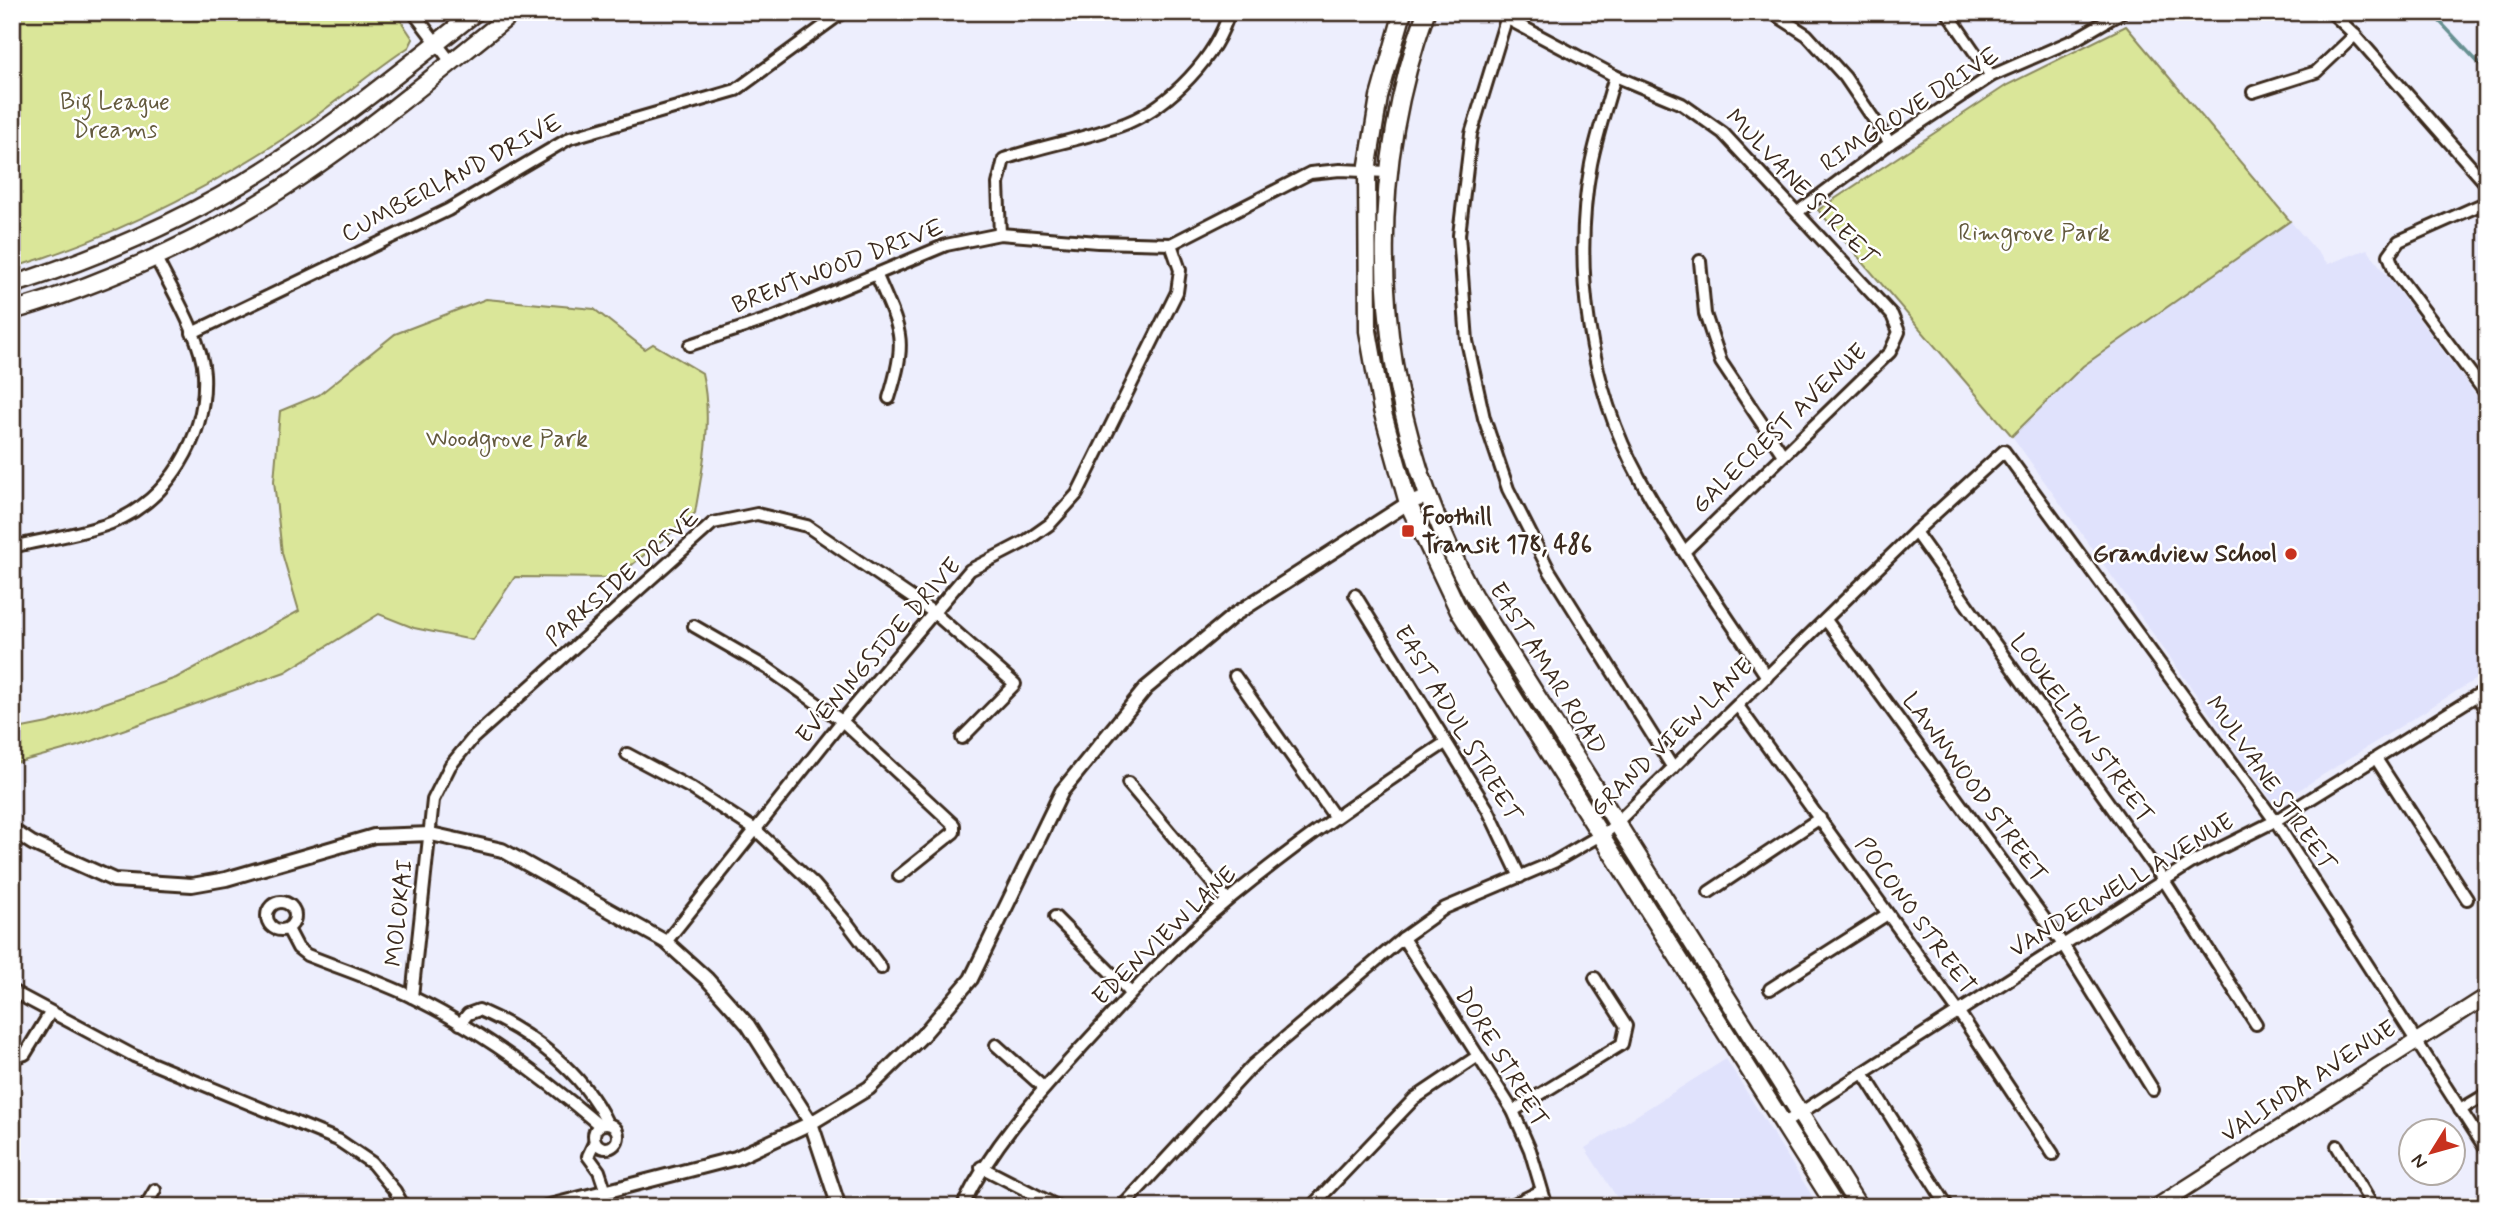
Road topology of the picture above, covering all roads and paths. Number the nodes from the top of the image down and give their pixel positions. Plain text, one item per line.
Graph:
1 (413, 12) edge
2 (476, 12) edge
3 (514, 12) edge
4 (843, 12) edge
5 (1228, 12) edge
6 (1403, 12) edge
7 (1426, 12) edge
8 (1771, 12) edge
9 (1947, 12) edge
10 (2122, 12) edge
11 (2330, 12) edge
12 (1507, 15) edge
13 (2355, 35) junction
14 (437, 43) junction
15 (451, 62) junction
16 (1615, 76) junction
17 (1991, 76) junction
18 (2253, 92) dead end
19 (1890, 143) junction
20 (1367, 171) junction
21 (1388, 172) junction
22 (2487, 185) edge
23 (2487, 202) edge
24 (1799, 211) junction
25 (1000, 234) junction
26 (1171, 244) junction
27 (155, 256) junction
28 (1700, 261) dead end
29 (877, 276) junction
30 (12, 285) edge
31 (12, 312) edge
32 (1899, 332) joint
33 (192, 333) junction
34 (690, 345) dead end
35 (2487, 395) edge
36 (888, 398) dead end
37 (2004, 451) joint
38 (1783, 455) junction
39 (1428, 497) junction
40 (1408, 503) junction
41 (1915, 533) junction
42 (12, 547) edge
43 (1685, 551) junction
44 (1355, 594) dead end
45 (933, 612) junction
46 (1826, 620) junction
47 (694, 626) dead end
48 (1235, 676) dead end
49 (1766, 677) junction
50 (2487, 689) edge
51 (2477, 696) junction
52 (1738, 706) junction
53 (2487, 712) edge
54 (842, 721) junction
55 (962, 738) dead end
56 (1445, 743) junction
57 (627, 754) dead end
58 (2377, 760) junction
59 (1673, 768) junction
60 (1128, 783) dead end
61 (1334, 816) junction
62 (1820, 818) junction
63 (2275, 821) junction
64 (1617, 823) junction
65 (12, 830) edge
66 (757, 831) junction
67 (430, 834) junction
68 (1600, 836) junction
69 (899, 876) dead end
70 (1520, 877) junction
71 (2165, 882) junction
72 (1709, 892) dead end
73 (2468, 898) dead end
74 (1227, 900) junction
75 (1886, 915) junction
76 (1055, 917) dead end
77 (288, 929) dead end
78 (1403, 937) junction
79 (667, 942) junction
80 (2062, 943) junction
81 (881, 968) dead end
82 (1595, 978) dead end
83 (1770, 989) dead end
84 (12, 991) edge
85 (1131, 993) junction
86 (2487, 996) edge
87 (412, 997) junction
88 (1958, 1012) junction
89 (50, 1013) junction
90 (460, 1024) junction
91 (2256, 1024) dead end
92 (2416, 1041) junction
93 (996, 1045) dead end
94 (1478, 1056) junction
95 (12, 1058) edge
96 (1863, 1073) junction
97 (1044, 1088) junction
98 (2153, 1090) dead end
99 (2487, 1094) edge
100 (2460, 1110) junction
101 (1513, 1111) junction
102 (1800, 1113) junction
103 (811, 1123) junction
104 (603, 1124) junction
105 (1783, 1124) junction
106 (595, 1141) junction
107 (2337, 1146) dead end
108 (2487, 1152) edge
109 (2053, 1154) dead end
110 (981, 1167) junction
111 (155, 1190) dead end
112 (1541, 1191) junction
113 (606, 1192) junction
114 (145, 1207) edge
115 (404, 1207) edge
116 (546, 1207) edge
117 (839, 1207) edge
118 (962, 1207) edge
119 (1059, 1207) edge
120 (1122, 1207) edge
121 (1311, 1207) edge
122 (1507, 1207) edge
123 (1547, 1207) edge
124 (1836, 1207) edge
125 (1859, 1207) edge
126 (1948, 1207) edge
127 (2156, 1207) edge
128 (2374, 1207) edge

1 - 14 street
2 - 14 main road
3 - 15 main road
4 - 33 street, CUMBERLAND DRIVE
5 - 25 street
6 - 20 main road, EAST AMAR ROAD
7 - 21 main road, EAST AMAR ROAD
8 - 19 street
9 - 17 street
10 - 17 street, RIMGROVE DRIVE
11 - 13 street
12 - 16 street, MULVANE STREET
12 - 59 street
13 - 18 street
13 - 22 street
14 - 15 street
14 - 30 main road
15 - 27 main road
16 - 24 street, MULVANE STREET
16 - 43 street
17 - 19 street, RIMGROVE DRIVE
19 - 24 street, RIMGROVE DRIVE
20 - 21 street
20 - 26 street
20 - 40 main road, EAST AMAR ROAD
21 - 39 main road, EAST AMAR ROAD
23 - 35 street
24 - 32 street, MULVANE STREET
25 - 26 street, BRENTWOOD DRIVE
25 - 29 street, BRENTWOOD DRIVE
26 - 45 street, EVENINGSIDE DRIVE
27 - 31 main road
27 - 33 street
28 - 38 street
29 - 34 street, BRENTWOOD DRIVE
29 - 36 street
32 - 38 street, GALECREST AVENUE
33 - 42 street
37 - 41 street, GRAND VIEW LANE
37 - 63 street, MULVANE STREET
38 - 43 street, GALECREST AVENUE
39 - 40 street
39 - 64 main road, EAST AMAR ROAD
40 - 68 main road, EAST AMAR ROAD
40 - 103 street
41 - 46 street, GRAND VIEW LANE
41 - 71 street, LOUKELTON STREET
43 - 49 street
44 - 56 street, EAST ADUL STREET
45 - 54 street, EVENINGSIDE DRIVE
45 - 55 street, PARKSIDE DRIVE
45 - 67 street, PARKSIDE DRIVE
46 - 49 street, GRAND VIEW LANE
46 - 80 street, LAWNWOOD STREET
47 - 54 street
48 - 61 street
49 - 52 street, GRAND VIEW LANE
50 - 51 street, VANDERWELL AVENUE
51 - 53 street
51 - 58 street, VANDERWELL AVENUE
52 - 59 street, GRAND VIEW LANE
52 - 62 street, POCONO STREET
54 - 66 street, EVENINGSIDE DRIVE
54 - 69 street
56 - 61 street, EDENVIEW LANE
56 - 70 street, EAST ADUL STREET
57 - 66 street
58 - 63 street, VANDERWELL AVENUE
58 - 73 street
59 - 64 street, GRAND VIEW LANE
60 - 74 street
61 - 74 street, EDENVIEW LANE
62 - 72 street
62 - 75 street, POCONO STREET
63 - 71 street, VANDERWELL AVENUE
63 - 92 street, MULVANE STREET
64 - 68 street, GRAND VIEW LANE
64 - 102 main road, EAST AMAR ROAD
65 - 67 street
66 - 79 street, EVENINGSIDE DRIVE
66 - 81 street
67 - 79 street
67 - 87 street, MOLOKAI
68 - 70 street, GRAND VIEW LANE
68 - 105 main road, EAST AMAR ROAD
70 - 78 street, GRAND VIEW LANE
71 - 80 street, VANDERWELL AVENUE
71 - 91 street, LOUKELTON STREET
74 - 85 street, EDENVIEW LANE
75 - 83 street
75 - 88 street, POCONO STREET
76 - 85 street
77 - 87 street
78 - 94 street, DORE STREET
78 - 120 street, GRAND VIEW LANE
79 - 103 street
80 - 88 street, VANDERWELL AVENUE
80 - 98 street, LAWNWOOD STREET
82 - 101 street
84 - 89 street
85 - 97 street, EDENVIEW LANE
86 - 92 main road, VALINDA AVENUE
87 - 90 street
88 - 96 street, VANDERWELL AVENUE
88 - 109 street, POCONO STREET
89 - 95 street
89 - 115 street
90 - 104 street
90 - 104 street
92 - 100 street, MULVANE STREET
92 - 127 main road, VALINDA AVENUE
93 - 97 street
94 - 101 street, DORE STREET
94 - 121 street
96 - 102 street, VANDERWELL AVENUE
96 - 126 street
97 - 110 street, EDENVIEW LANE
99 - 100 street
100 - 108 street, MULVANE STREET
101 - 112 street, DORE STREET
102 - 105 street, VANDERWELL AVENUE
102 - 125 main road, EAST AMAR ROAD
103 - 113 street
103 - 117 street
104 - 106 street
104 - 106 street
105 - 124 main road, EAST AMAR ROAD
106 - 113 street
107 - 128 street
110 - 118 street, EDENVIEW LANE
110 - 119 street
111 - 114 street
112 - 122 street
112 - 123 street, DORE STREET
113 - 116 street

